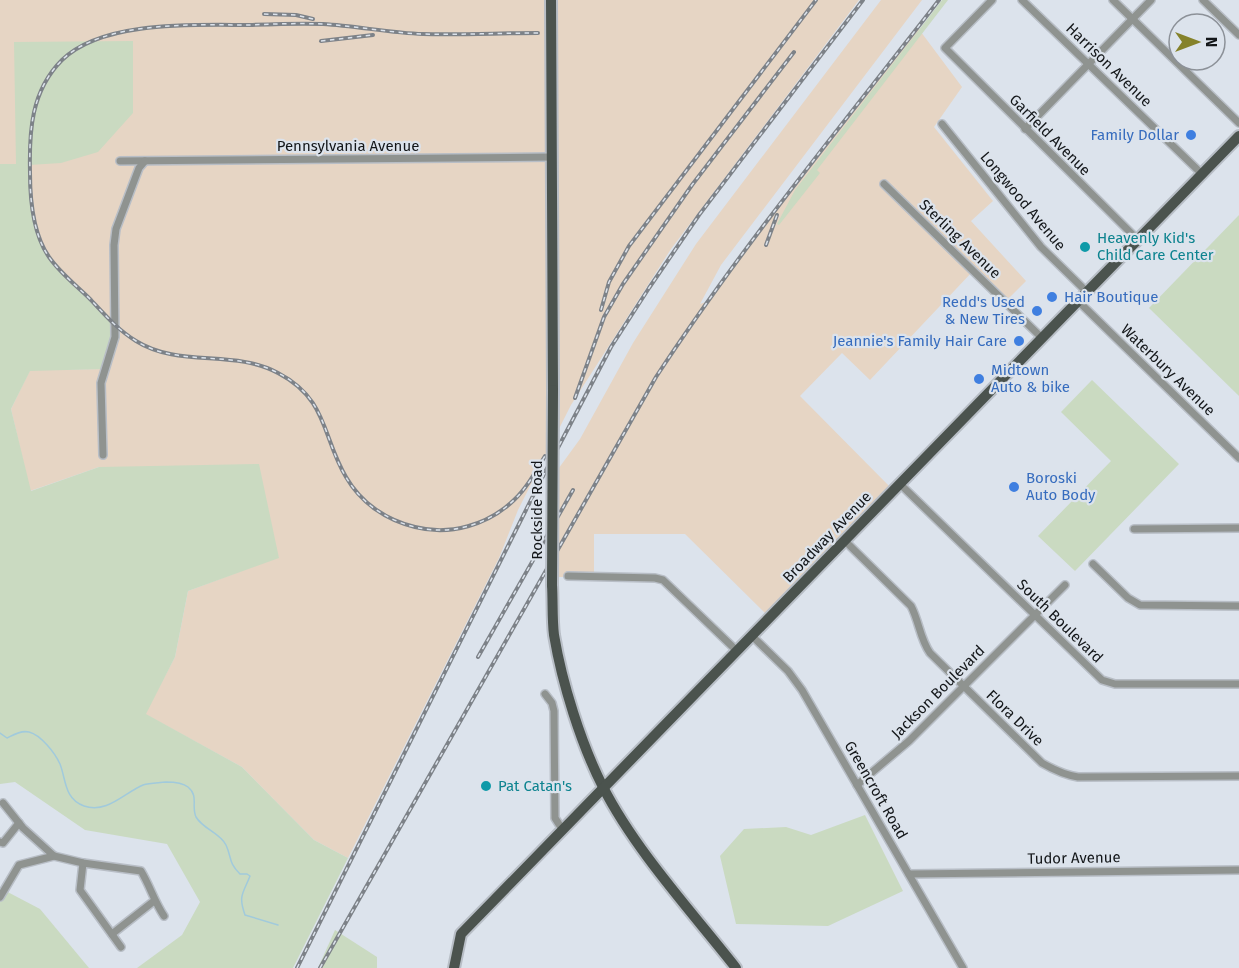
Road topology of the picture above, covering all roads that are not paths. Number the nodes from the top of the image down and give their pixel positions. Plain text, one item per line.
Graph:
1 (551, 0) edge
2 (992, 0) edge
3 (1022, 0) edge
4 (1113, 0) edge
5 (1151, 0) edge
6 (1203, 0) edge
7 (1132, 19) junction
8 (1239, 35) edge
9 (1088, 64) junction
10 (1239, 123) edge
11 (942, 124) dead end
12 (1025, 129) junction
13 (1238, 140) edge
14 (552, 158) junction
15 (120, 161) dead end
16 (145, 161) junction
17 (1203, 175) junction
18 (884, 184) dead end
19 (1138, 240) junction
20 (1088, 292) junction
21 (1079, 302) junction
22 (1042, 338) junction
23 (103, 455) dead end
24 (1239, 458) edge
25 (901, 485) junction
26 (1239, 528) edge
27 (1134, 529) dead end
28 (844, 540) junction
29 (1093, 564) dead end
30 (568, 576) dead end
31 (1065, 585) dead end
32 (1239, 606) edge
33 (1035, 615) junction
34 (752, 636) junction
35 (737, 651) junction
36 (1239, 684) edge
37 (964, 686) junction
38 (544, 694) dead end
39 (1239, 776) edge
40 (857, 785) junction
41 (603, 787) junction
42 (3, 803) dead end
43 (19, 823) junction
44 (562, 829) junction
45 (0, 842) edge
46 (54, 856) junction
47 (83, 863) junction
48 (1239, 870) edge
49 (909, 874) junction
50 (0, 897) edge
51 (154, 901) junction
52 (165, 916) dead end
53 (112, 934) junction
54 (121, 947) dead end
55 (454, 968) edge
56 (736, 968) edge
57 (963, 968) edge

1 - 14 main road, Rockside Road
2 - 12 street, Garfield Avenue
3 - 9 street, Harrison Avenue
4 - 7 street
5 - 7 street
6 - 8 street
7 - 9 street
7 - 10 street
9 - 12 street
9 - 17 street, Harrison Avenue
11 - 20 street, Longwood Avenue
12 - 19 street, Garfield Avenue
13 - 17 main road, Broadway Avenue
14 - 16 street, Pennsylvania Avenue
14 - 41 main road, Rockside Road, bridge
15 - 16 street, Pennsylvania Avenue
16 - 23 street
17 - 19 main road, Broadway Avenue
18 - 22 street, Sterling Avenue
19 - 20 main road, Broadway Avenue
20 - 21 main road, Broadway Avenue
21 - 22 main road, Broadway Avenue
21 - 24 street, Waterbury Avenue
22 - 25 main road, Broadway Avenue
25 - 28 main road, Broadway Avenue
25 - 33 street, South Boulevard
26 - 27 street
28 - 34 main road, Broadway Avenue
28 - 37 street, Flora Drive
29 - 32 street
30 - 35 street
31 - 33 street, Jackson Boulevard
33 - 36 street, South Boulevard
33 - 37 street, Jackson Boulevard
34 - 35 main road, Broadway Avenue
34 - 40 street, Greencroft Road
35 - 41 main road, Broadway Avenue
37 - 39 street, Flora Drive
37 - 40 street, Jackson Boulevard
38 - 44 street
40 - 49 street, Greencroft Road
41 - 44 main road, Broadway Avenue
41 - 56 main road, Rockside Road
42 - 43 street
43 - 45 street
43 - 46 street
44 - 55 main road, Broadway Avenue
46 - 47 street
46 - 50 street
47 - 51 street
47 - 53 street
48 - 49 street, Tudor Avenue
49 - 57 street, Greencroft Road
51 - 52 street
51 - 53 street
53 - 54 street

